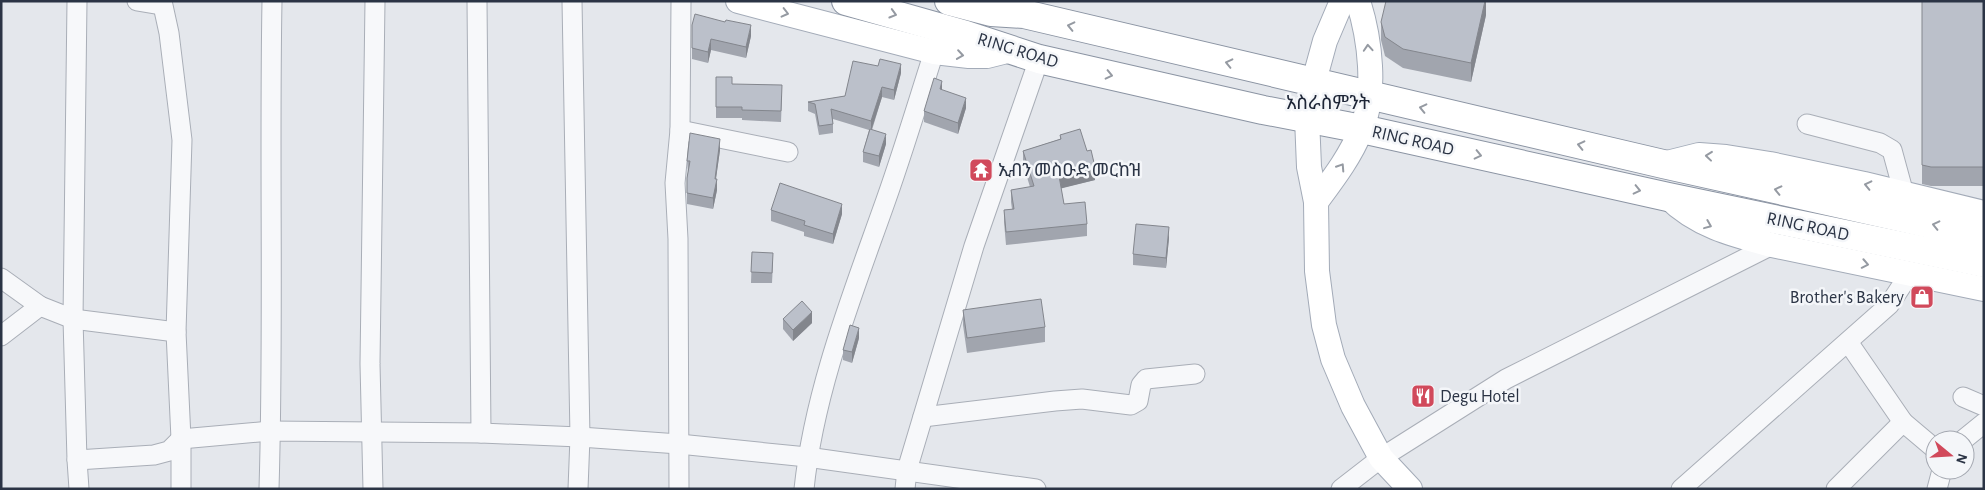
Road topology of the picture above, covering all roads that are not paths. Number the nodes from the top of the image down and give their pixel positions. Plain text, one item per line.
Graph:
1 (77, 1) edge
2 (137, 1) edge
3 (272, 1) edge
4 (374, 1) edge
5 (477, 1) edge
6 (572, 1) edge
7 (681, 1) edge
8 (738, 1) edge
9 (846, 1) edge
10 (949, 1) edge
11 (1342, 1) edge
12 (1358, 1) edge
13 (161, 3) edge
14 (1027, 8) edge
15 (1011, 50) junction
16 (934, 52) junction
17 (1039, 59) junction
18 (1314, 81) junction
19 (1370, 96) junction
20 (1307, 118) junction
21 (1807, 124) dead end
22 (1362, 129) junction
23 (680, 130) junction
24 (788, 152) dead end
25 (1663, 164) junction
26 (1904, 194) junction
27 (1668, 197) junction
28 (1316, 202) junction
29 (1984, 213) edge
30 (1984, 236) edge
31 (1772, 245) junction
32 (1984, 263) edge
33 (1910, 273) junction
34 (1, 278) edge
35 (1984, 289) edge
36 (40, 306) junction
37 (73, 319) junction
38 (176, 332) junction
39 (1, 336) edge
40 (1848, 342) junction
41 (1195, 374) dead end
42 (1963, 397) dead end
43 (1984, 406) edge
44 (923, 417) junction
45 (1903, 422) junction
46 (270, 431) junction
47 (371, 432) junction
48 (481, 433) junction
49 (580, 437) junction
50 (181, 439) junction
51 (1925, 441) edge
52 (679, 444) junction
53 (807, 457) junction
54 (1381, 458) junction
55 (77, 460) junction
56 (908, 470) junction
57 (79, 489) edge
58 (181, 489) edge
59 (269, 489) edge
60 (373, 489) edge
61 (578, 489) edge
62 (679, 489) edge
63 (804, 489) edge
64 (905, 489) edge
65 (1036, 489) edge
66 (1341, 489) edge
67 (1410, 489) edge
68 (1681, 489) edge
69 (1836, 489) edge

1 - 37 street
2 - 13 street
3 - 46 street
4 - 47 street
5 - 48 street
6 - 49 street
7 - 23 street
8 -> 16 main road
9 -> 15 highway, RING ROAD
10 - 14 highway, RING ROAD
11 - 18 main road
19 -> 12 main road
13 - 38 street
18 -> 14 highway, RING ROAD
16 -> 15 main road
15 - 17 highway, RING ROAD
16 - 53 street
17 -> 20 highway, RING ROAD
17 - 44 street
18 - 19 highway, RING ROAD
18 - 20 main road
19 - 22 main road
25 -> 19 highway, RING ROAD
20 - 22 highway, RING ROAD
20 - 28 main road
21 - 26 street
22 -> 27 highway, RING ROAD
28 -> 22 main road
23 - 24 street
23 - 52 street
26 -> 25 main road
30 -> 25 highway, RING ROAD
26 - 29 main road
27 -> 31 main road
27 - 32 highway, RING ROAD
28 - 54 main road
31 -> 33 main road
31 - 54 street
33 - 35 main road
33 - 40 street
34 - 36 street
36 - 37 street
36 - 39 street
37 - 38 street
37 - 55 street
38 - 50 street
40 - 45 street
40 - 68 street
41 - 44 street
42 - 43 street
44 - 56 street
45 - 51 street
45 - 69 street
46 - 47 street
46 - 50 street
46 - 59 street
47 - 48 street
47 - 60 street
48 - 49 street
49 - 52 street
49 - 61 street
50 - 55 street
50 - 58 street
52 - 53 street
52 - 62 street
53 - 56 street
53 - 63 street
54 - 66 street
54 - 67 main road
55 - 57 street
56 - 64 street
56 - 65 street

